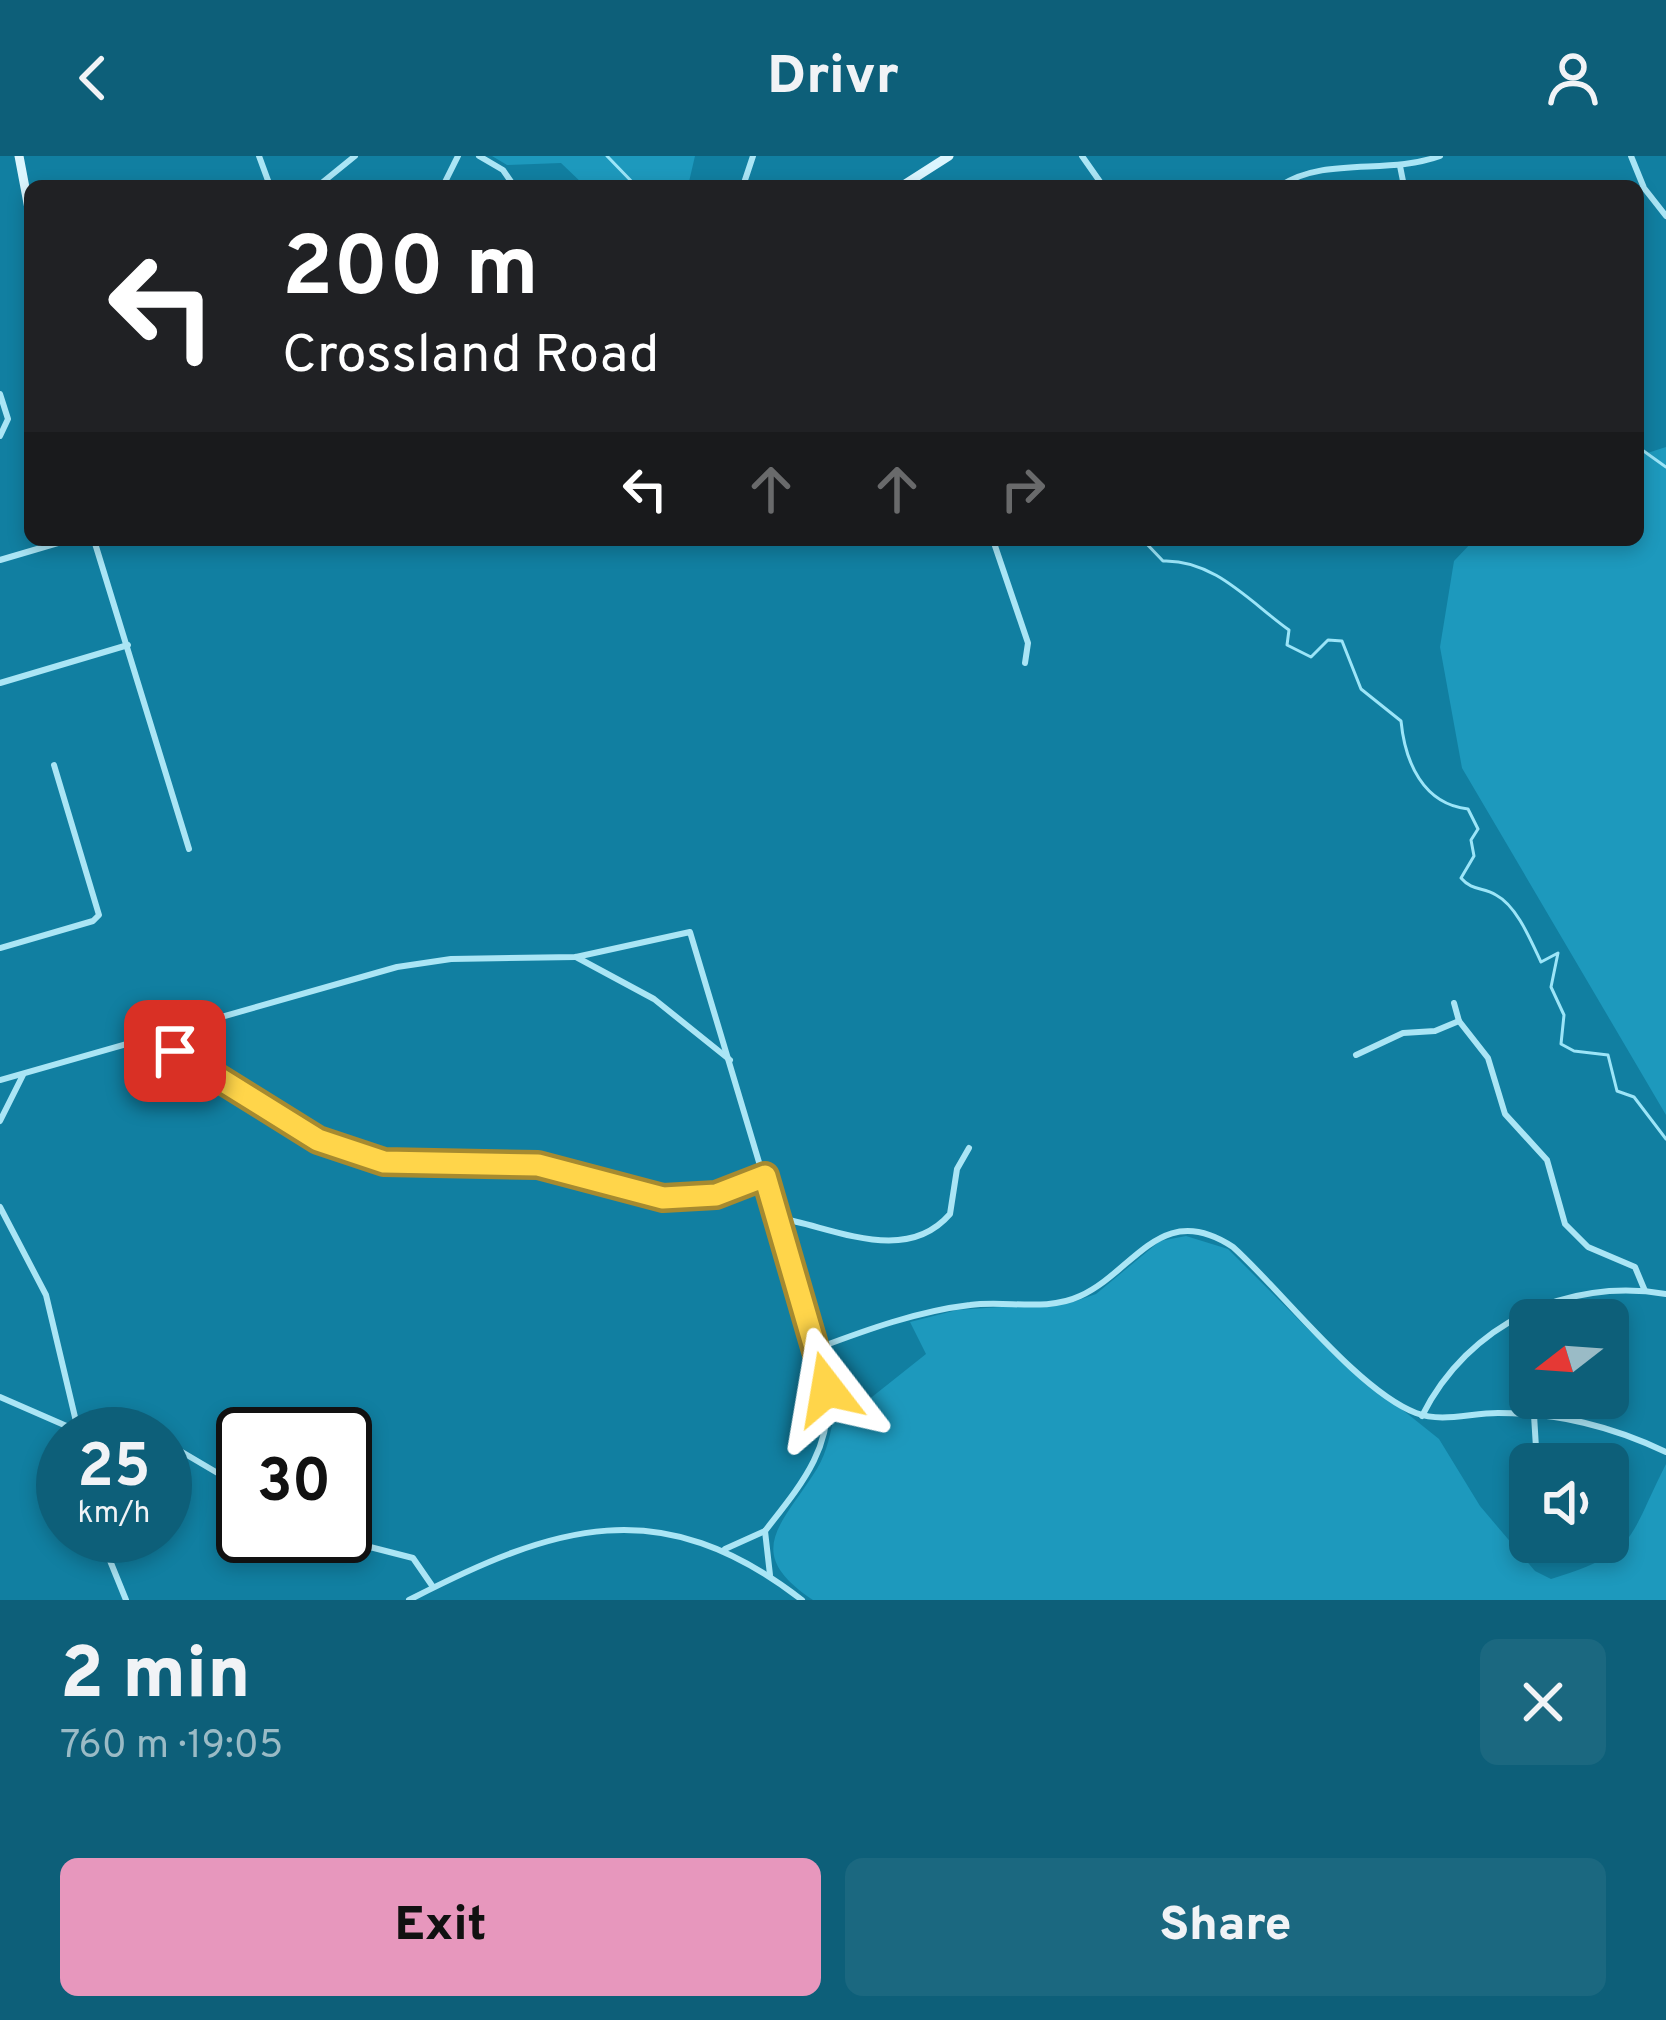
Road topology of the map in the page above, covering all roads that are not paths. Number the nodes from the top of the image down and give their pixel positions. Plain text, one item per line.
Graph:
1 (356, 156) edge
2 (479, 156) edge
3 (949, 156) edge
4 (1440, 156) edge
5 (1400, 166) junction
6 (326, 180) edge
7 (510, 180) edge
8 (911, 180) edge
9 (1290, 180) edge
10 (1403, 180) edge
11 (1644, 188) edge
12 (1666, 216) edge
13 (0, 394) edge
14 (0, 436) edge
15 (48, 546) edge
16 (96, 546) edge
17 (995, 546) edge
18 (0, 560) edge
19 (128, 645) junction
20 (1025, 663) dead end
21 (0, 683) edge
22 (54, 765) dead end
23 (189, 849) dead end
24 (0, 948) edge
25 (576, 957) junction
26 (1454, 1003) dead end
27 (1459, 1022) junction
28 (146, 1038) junction
29 (1356, 1055) dead end
30 (730, 1060) junction
31 (23, 1076) junction
32 (0, 1080) edge
33 (0, 1120) edge
34 (969, 1148) dead end
35 (765, 1176) junction
36 (0, 1207) edge
37 (778, 1218) junction
38 (1645, 1291) junction
39 (1666, 1294) edge
40 (818, 1348) junction
41 (0, 1397) edge
42 (73, 1407) edge
43 (36, 1413) edge
44 (1509, 1414) edge
45 (1422, 1415) junction
46 (1561, 1419) edge
47 (1666, 1451) edge
48 (765, 1531) junction
49 (372, 1548) edge
50 (723, 1550) junction
51 (111, 1563) edge
52 (770, 1575) junction
53 (434, 1587) junction
54 (126, 1600) edge
55 (409, 1600) edge
56 (802, 1600) edge

1 - 6 street
2 - 7 street
3 - 8 street
4 - 5 street
5 - 9 street
5 - 10 street
11 - 12 street
13 - 14 street
15 - 18 street
16 - 19 street
17 - 20 street
19 - 21 street
19 - 23 street
22 - 24 street
25 - 28 street
25 - 30 street
25 - 30 street
26 - 27 street
27 - 29 street
27 - 38 street
28 - 31 street
28 - 35 street
30 - 35 street
31 - 32 street
31 - 33 street
34 - 37 street
35 - 37 street
36 - 42 street
37 - 40 street
38 - 39 street
38 - 45 street
40 - 45 street
40 - 48 street
41 - 43 street
44 - 45 street
46 - 47 street
48 - 50 street
48 - 52 street
49 - 53 street
50 - 52 street
50 - 53 street
51 - 54 street
52 - 56 street
53 - 55 street

